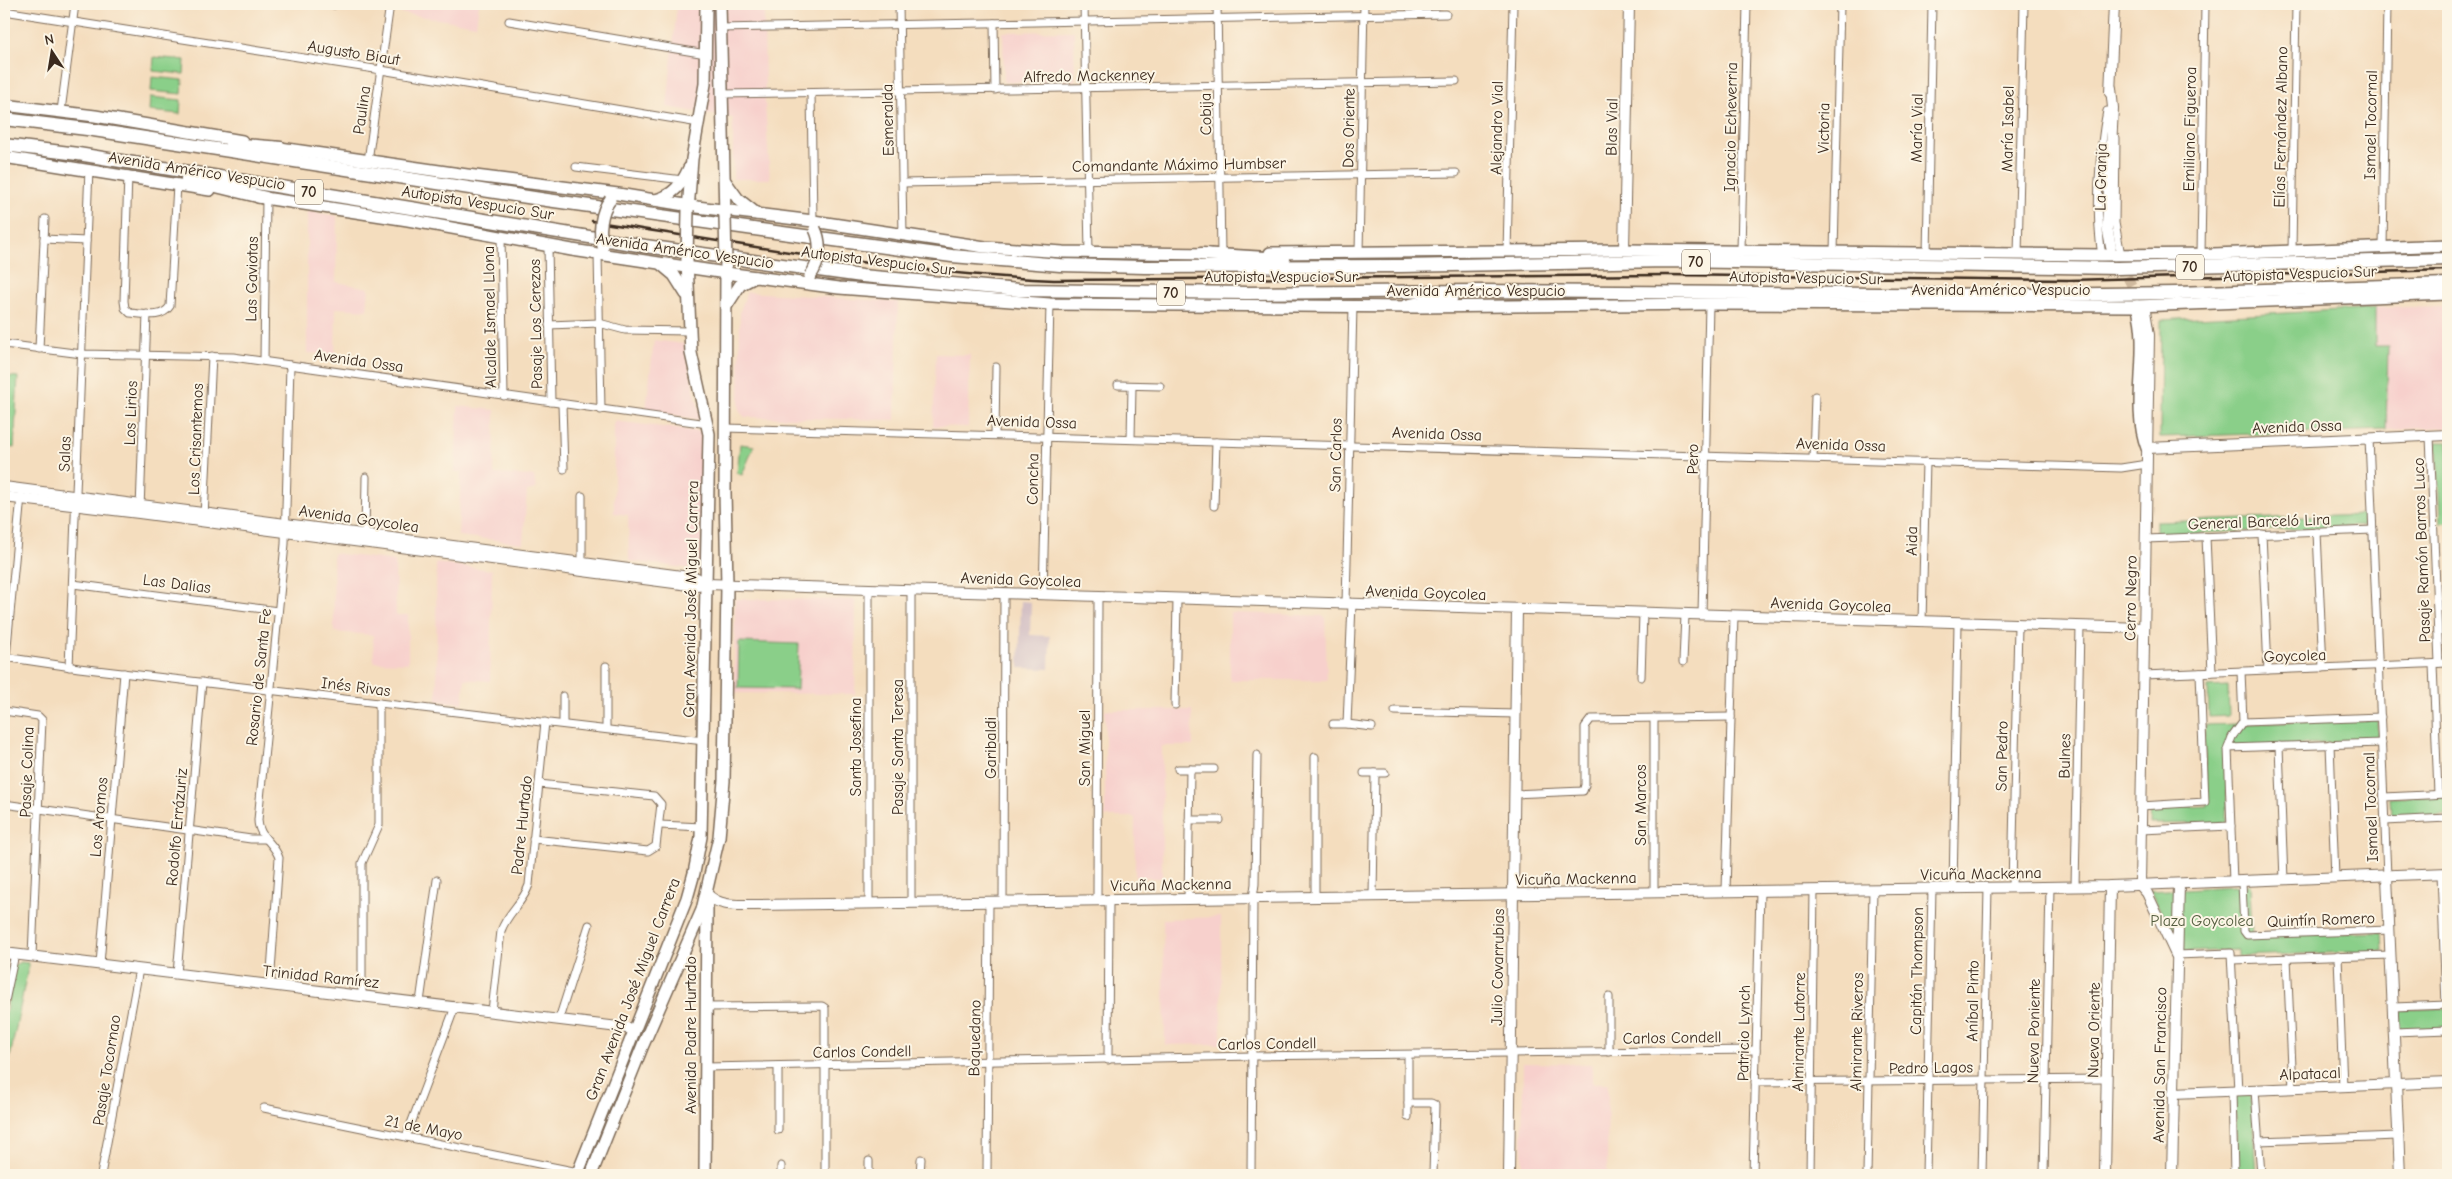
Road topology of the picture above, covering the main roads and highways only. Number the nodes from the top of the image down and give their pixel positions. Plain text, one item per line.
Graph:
1 (706, 4) edge
2 (720, 4) edge
3 (1629, 4) edge
4 (2114, 4) edge
5 (2111, 88) junction
6 (4, 106) edge
7 (4, 119) edge
8 (87, 129) junction
9 (4, 144) edge
10 (281, 148) junction
11 (78, 154) junction
12 (2109, 154) junction
13 (4, 157) edge
14 (692, 159) junction
15 (725, 179) junction
16 (614, 197) junction
17 (266, 198) junction
18 (655, 200) junction
19 (688, 208) junction
20 (725, 213) junction
21 (759, 214) junction
22 (813, 223) junction
23 (2448, 245) edge
24 (2111, 247) dead end
25 (600, 250) junction
26 (1624, 250) junction
27 (1200, 254) junction
28 (2448, 258) edge
29 (659, 263) junction
30 (687, 263) junction
31 (1401, 266) junction
32 (726, 268) junction
33 (755, 276) junction
34 (798, 283) junction
35 (2448, 284) edge
36 (1480, 291) junction
37 (2448, 294) edge
38 (687, 296) junction
39 (1406, 306) junction
40 (2141, 308) junction
41 (726, 309) junction
42 (2448, 435) edge
43 (2147, 448) junction
44 (4, 487) edge
45 (22, 494) junction
46 (4, 497) edge
47 (286, 528) junction
48 (708, 584) junction
49 (727, 585) junction
50 (1517, 609) junction
51 (2144, 628) junction
52 (697, 860) junction
53 (2445, 873) edge
54 (2388, 876) junction
55 (2179, 884) junction
56 (2140, 885) junction
57 (2110, 886) junction
58 (707, 894) junction
59 (1513, 894) junction
60 (9, 954) edge
61 (2176, 955) junction
62 (635, 1029) junction
63 (642, 1044) junction
64 (2448, 1082) edge
65 (2396, 1084) junction
66 (2174, 1093) junction
67 (578, 1173) edge
68 (591, 1175) edge
69 (705, 1175) edge
70 (1509, 1175) edge
71 (2105, 1175) edge
72 (2172, 1175) edge
73 (2400, 1175) edge

1 - 14 main road, Gran Avenida José Miguel Carrera
2 - 15 main road, Gran Avenida José Miguel Carrera
3 - 26 main road, Blas Vial
4 - 5 main road, La Granja
5 - 12 main road, La Granja
5 - 12 main road, La Granja
6 - 10 main road
7 - 8 highway, Autopista Vespucio Sur / 70
8 - 10 highway
8 - 31 highway, Autopista Vespucio Sur / 70
9 - 11 highway, Autopista Vespucio Sur / 70
10 - 16 main road
11 - 17 highway
11 - 36 highway, Autopista Vespucio Sur / 70
12 - 24 main road, La Granja
13 - 17 main road, Avenida Américo Vespucio
14 - 18 main road
14 - 19 main road, Gran Avenida José Miguel Carrera
15 - 20 main road, Gran Avenida José Miguel Carrera
15 - 21 main road
16 - 18 main road
16 - 25 main road, bridge
17 - 25 main road, Avenida Américo Vespucio
18 - 19 main road
19 - 20 main road
19 - 30 main road, Gran Avenida José Miguel Carrera, bridge
20 - 21 main road
20 - 32 main road, Gran Avenida José Miguel Carrera, bridge
21 - 22 main road
22 - 27 main road
22 - 34 main road, bridge
23 - 26 main road
25 - 29 main road, Avenida Américo Vespucio
26 - 27 main road
27 - 31 highway
28 - 31 highway, Autopista Vespucio Sur / 70
29 - 30 main road, Avenida Américo Vespucio
29 - 38 main road
30 - 32 main road, Avenida Américo Vespucio
30 - 38 main road, Gran Avenida José Miguel Carrera
32 - 33 main road, Avenida Américo Vespucio
32 - 41 main road, Gran Avenida José Miguel Carrera
33 - 34 main road, Avenida Américo Vespucio
33 - 41 main road
34 - 39 main road, Avenida Américo Vespucio
35 - 36 highway, Autopista Vespucio Sur / 70
36 - 39 highway
37 - 40 main road, Avenida Américo Vespucio
38 - 48 main road, Gran Avenida José Miguel Carrera
39 - 40 main road, Avenida Américo Vespucio
40 - 43 main road
41 - 49 main road, Gran Avenida José Miguel Carrera
42 - 43 main road, Avenida Ossa
43 - 51 main road, Cerro Negro
44 - 45 main road, Avenida Goycolea
45 - 46 main road, Avenida Goycolea
45 - 47 main road, Avenida Goycolea
47 - 48 main road, Avenida Goycolea
47 - 48 main road, Avenida Goycolea
48 - 49 main road, Avenida Goycolea
48 - 52 main road, Gran Avenida José Miguel Carrera
49 - 50 main road, Avenida Goycolea
49 - 58 main road, Gran Avenida José Miguel Carrera
50 - 51 main road, Avenida Goycolea
50 - 59 main road, Julio Covarrubias
51 - 56 main road, Cerro Negro
52 - 58 main road
52 - 62 main road, Gran Avenida José Miguel Carrera
53 - 54 main road, Vicuña Mackenna
54 - 55 main road, Vicuña Mackenna
54 - 65 main road, Ismael Tocornal
55 - 56 main road, Vicuña Mackenna
55 - 61 main road, Avenida San Francisco
56 - 57 main road, Vicuña Mackenna
56 - 61 main road, Avenida San Francisco
57 - 59 main road, Vicuña Mackenna
57 - 71 main road, Nueva Oriente
58 - 59 main road, Vicuña Mackenna
58 - 63 main road, Gran Avenida José Miguel Carrera
58 - 69 main road, Avenida Padre Hurtado
59 - 70 main road, Julio Covarrubias
60 - 62 main road, Trinidad Ramírez
61 - 66 main road, Avenida San Francisco
62 - 63 main road
62 - 67 main road, Gran Avenida José Miguel Carrera
63 - 68 main road, Gran Avenida José Miguel Carrera
64 - 65 main road, Alpatacal
65 - 66 main road, Alpatacal
65 - 73 main road, Ismael Tocornal
66 - 72 main road, Avenida San Francisco

